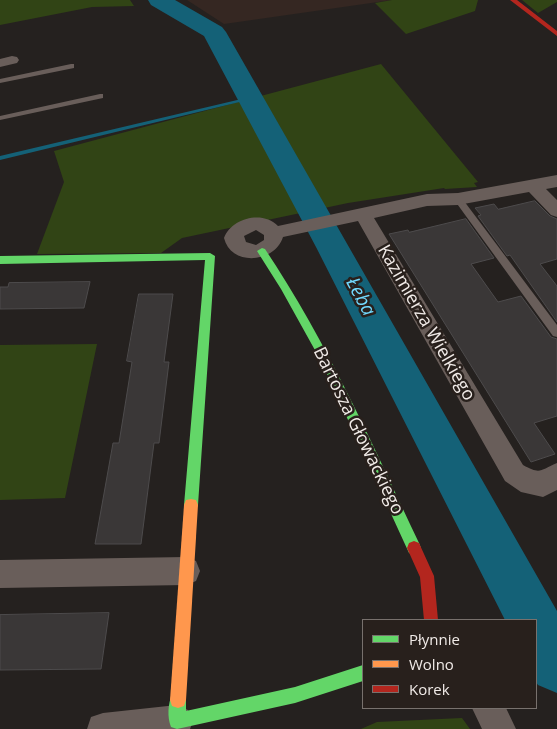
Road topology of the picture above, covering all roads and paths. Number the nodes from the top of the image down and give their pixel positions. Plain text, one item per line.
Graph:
1 (512, 0) edge
2 (557, 34) edge
3 (71, 66) dead end
4 (0, 81) edge
5 (100, 96) dead end
6 (0, 118) edge
7 (557, 181) edge
8 (533, 185) junction
9 (458, 199) junction
10 (557, 211) edge
11 (353, 216) junction
12 (274, 233) junction
13 (262, 251) junction
14 (0, 260) edge
15 (557, 332) edge
16 (557, 475) edge
17 (186, 571) junction
18 (0, 574) edge
19 (431, 619) edge
20 (362, 673) edge
21 (489, 709) edge
22 (177, 721) junction
23 (103, 729) edge
24 (500, 729) edge

1 - 2 street
3 - 4 lane
5 - 6 lane
7 - 8 street
8 - 9 street
8 - 10 street
9 - 11 street
9 - 15 lane
11 - 12 street
11 - 16 street, Kazimierza Wielkiego
12 - 13 street
12 - 13 street
13 - 19 street, Bartosza Głowackiego
14 - 17 street
17 - 18 street
17 - 22 street
20 - 22 street
21 - 24 street
22 - 23 street

